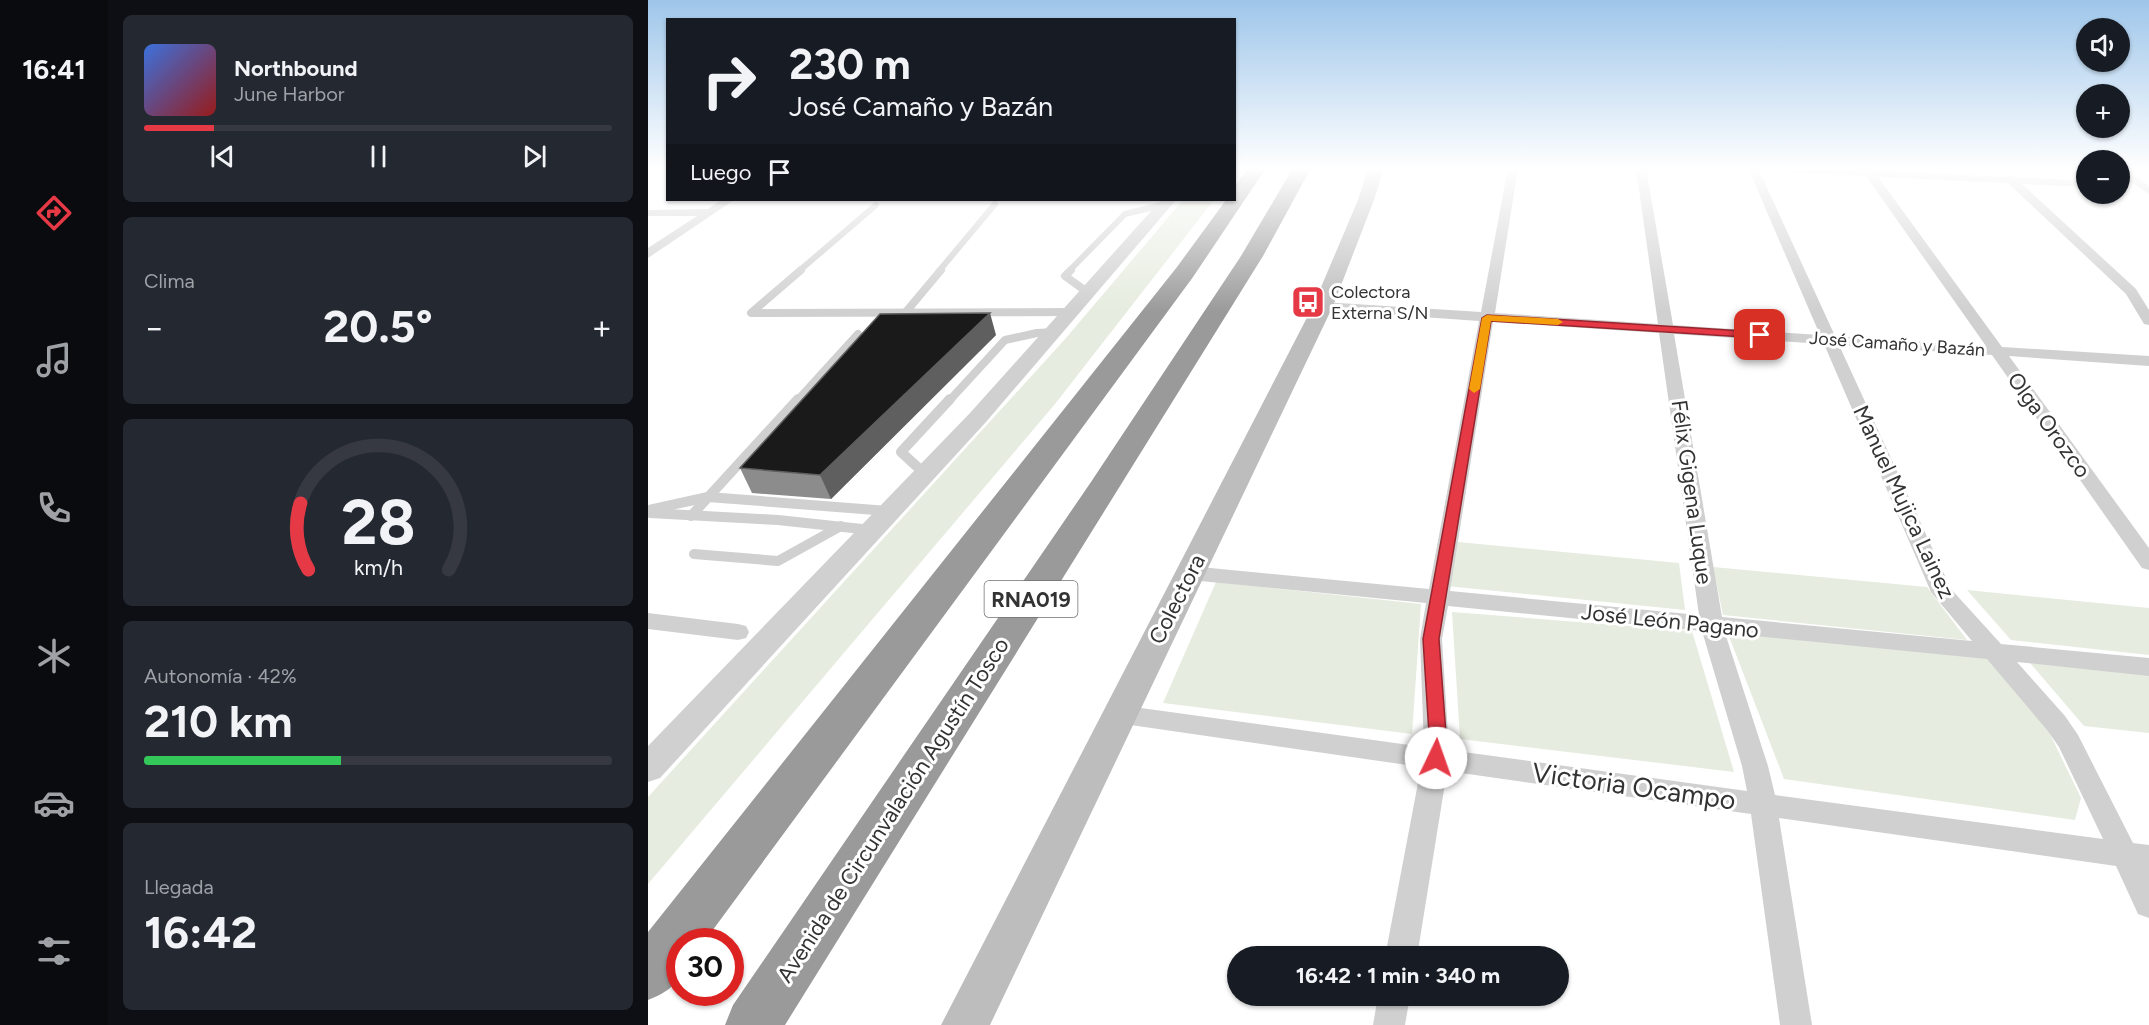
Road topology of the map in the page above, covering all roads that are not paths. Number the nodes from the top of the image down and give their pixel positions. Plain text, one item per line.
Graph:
1 (703, 216) edge
2 (864, 216) edge
3 (984, 216) edge
4 (1123, 216) edge
5 (1155, 216) edge
6 (1224, 216) edge
7 (1275, 216) edge
8 (1360, 216) edge
9 (1505, 216) edge
10 (1649, 216) edge
11 (1775, 216) edge
12 (1899, 216) edge
13 (2050, 216) edge
14 (648, 254) edge
15 (1090, 294) junction
16 (1323, 306) junction
17 (1074, 312) junction
18 (905, 313) junction
19 (1487, 318) junction
20 (2149, 321) edge
21 (1668, 329) junction
22 (1055, 332) junction
23 (858, 334) edge
24 (1828, 339) junction
25 (1995, 351) junction
26 (2149, 361) edge
27 (925, 474) junction
28 (708, 497) junction
29 (648, 511) edge
30 (691, 516) junction
31 (883, 521) junction
32 (841, 526) junction
33 (694, 554) dead end
34 (2149, 564) edge
35 (1190, 573) junction
36 (1437, 597) junction
37 (648, 621) edge
38 (1712, 625) junction
39 (738, 632) dead end
40 (1993, 651) junction
41 (2149, 667) edge
42 (1119, 715) junction
43 (1436, 758) junction
44 (648, 768) edge
45 (1763, 803) junction
46 (2137, 856) edge
47 (2149, 904) edge
48 (1403, 946) edge
49 (648, 974) edge
50 (1392, 1006) edge
51 (753, 1025) edge
52 (965, 1025) edge
53 (1389, 1025) edge
54 (1796, 1025) edge

1 - 14 street
2 - 18 lane
3 - 18 lane
4 - 15 lane
5 - 15 street
6 - 49 highway, RNA019
7 - 51 highway, Avenida de Circunvalación Agustín Tosco / RNA019
8 - 16 main road, Colectora
9 - 19 street
10 - 21 street, Félix Gigena Luque
11 - 24 street, Manuel Mujica Lainez
12 - 25 street, Olga Orozco
13 - 20 street
15 - 17 street
16 - 19 street, José Camaño y Bazán
16 - 35 main road, Colectora
17 - 18 lane
17 - 22 street
19 - 21 street, José Camaño y Bazán
19 - 36 street
21 - 24 street, José Camaño y Bazán
21 - 38 street, Félix Gigena Luque
22 - 27 street
22 - 27 lane
23 - 28 lane
24 - 25 street, José Camaño y Bazán
24 - 40 street, Manuel Mujica Lainez
25 - 26 street, José Camaño y Bazán
25 - 34 street, Olga Orozco
27 - 31 street
28 - 29 lane
28 - 30 lane
28 - 31 lane
29 - 30 lane
30 - 32 lane
31 - 32 lane
31 - 44 street
32 - 33 lane
35 - 36 street, José León Pagano
35 - 42 main road, Colectora
36 - 38 street, José León Pagano
36 - 43 street
37 - 39 street
38 - 40 street, José León Pagano
38 - 45 street, Félix Gigena Luque
40 - 41 street, José León Pagano
40 - 46 street, Manuel Mujica Lainez
42 - 43 street, Victoria Ocampo
42 - 52 main road, Colectora
43 - 45 street, Victoria Ocampo
43 - 48 street
45 - 46 street, Victoria Ocampo
45 - 54 street, Félix Gigena Luque
46 - 47 street, Manuel Mujica Lainez
50 - 53 street

